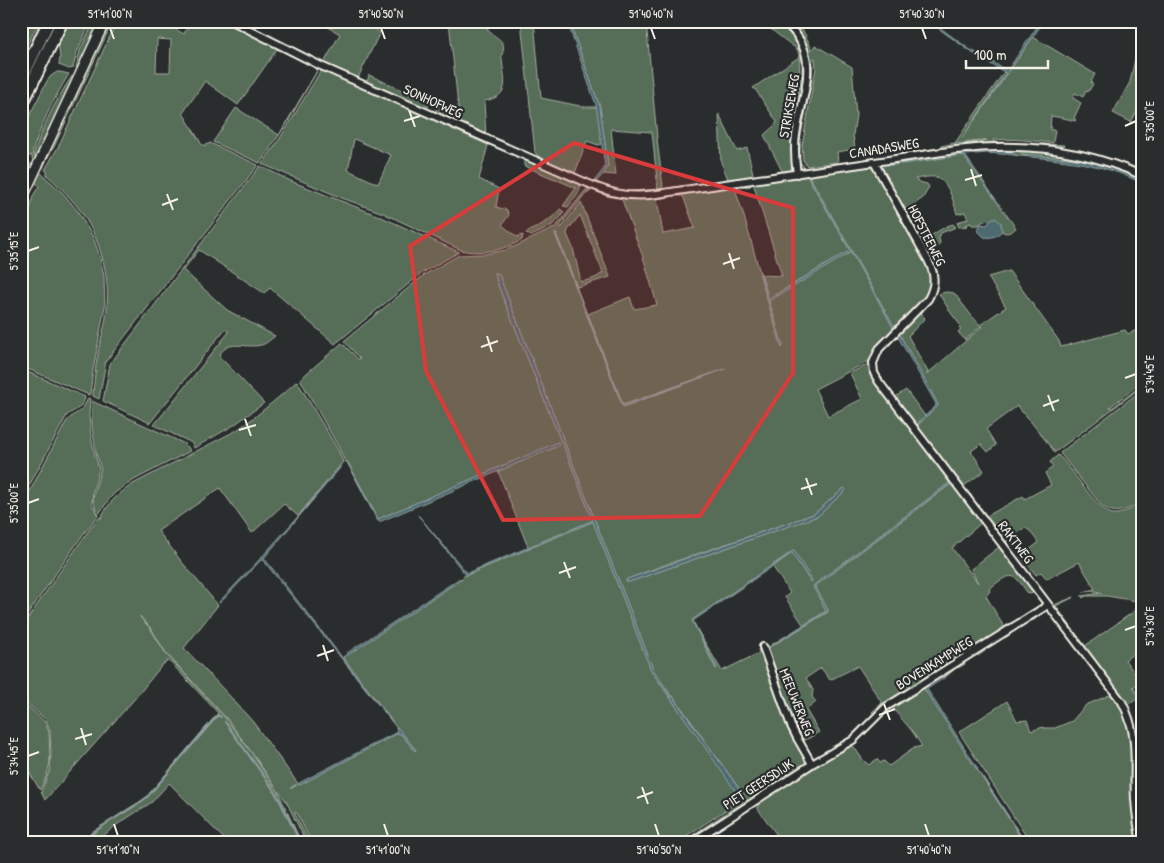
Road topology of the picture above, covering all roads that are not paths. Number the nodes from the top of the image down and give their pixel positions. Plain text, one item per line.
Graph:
1 (49, 21) edge
2 (62, 21) edge
3 (105, 21) edge
4 (232, 21) edge
5 (783, 21) edge
6 (21, 80) edge
7 (21, 106) edge
8 (874, 162) junction
9 (797, 174) junction
10 (1143, 176) edge
11 (626, 196) joint
12 (21, 201) edge
13 (873, 363) joint
14 (1048, 605) junction
15 (763, 647) dead end
16 (839, 749) joint
17 (812, 764) junction
18 (692, 842) edge
19 (1141, 842) edge

1 - 6 highway
2 - 7 highway
3 - 12 street
4 - 11 street, SONHOFWEG
5 - 9 street, STRIKSEWEG
8 - 9 street, CANADASWEG
8 - 10 street, CANADASWEG
8 - 13 street, HOFSTEEWEG
9 - 11 street, CANADASWEG
13 - 14 street, RAKTWEG
14 - 16 street, BOVENKAMPWEG
14 - 19 street, RAKTWEG
15 - 17 street, MEEUWERWEG
16 - 17 street, PIET GEERSDIJK
17 - 18 street, PIET GEERSDIJK

